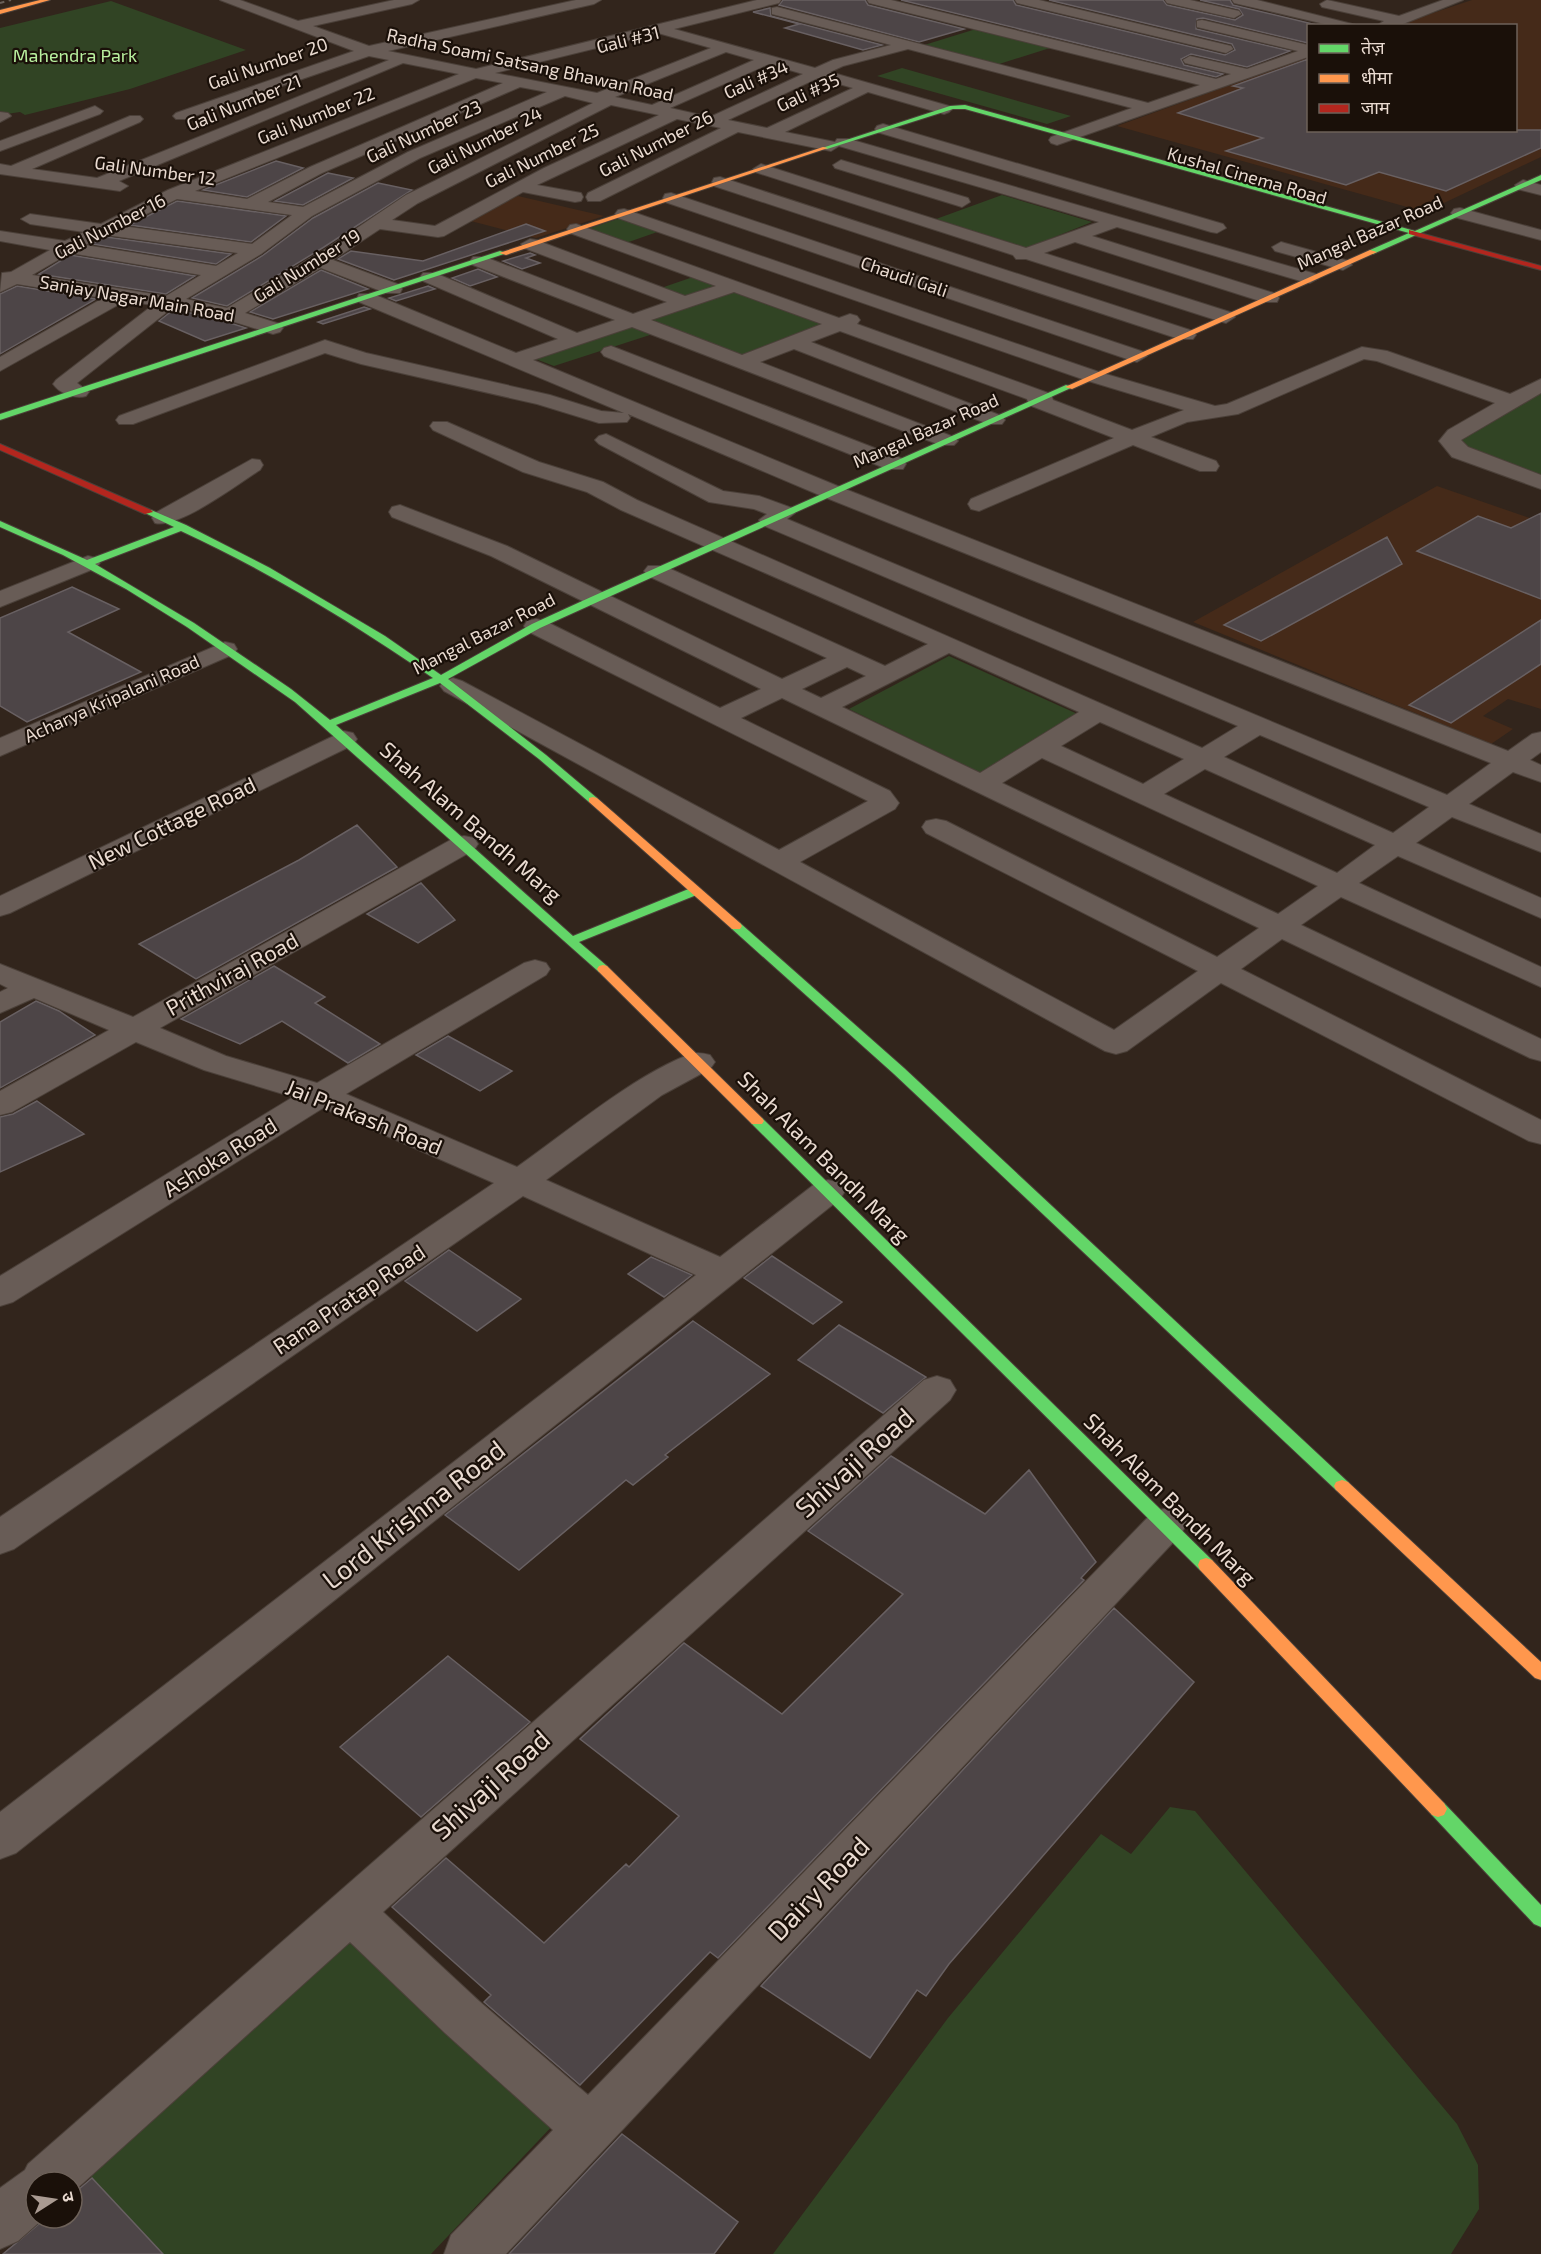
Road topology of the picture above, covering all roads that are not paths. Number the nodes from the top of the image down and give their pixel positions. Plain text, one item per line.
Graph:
1 (47, 0) edge
2 (227, 0) edge
3 (412, 0) edge
4 (594, 0) edge
5 (874, 0) edge
6 (1022, 0) edge
7 (1172, 0) edge
8 (1215, 0) edge
9 (1239, 0) edge
10 (1295, 0) edge
11 (1308, 0) edge
12 (1374, 0) edge
13 (1455, 0) edge
14 (696, 3) dead end
15 (507, 4) dead end
16 (803, 4) dead end
17 (776, 5) edge
18 (1196, 5) junction
19 (289, 6) dead end
20 (1271, 7) junction
21 (1425, 11) junction
22 (0, 12) edge
23 (263, 12) junction
24 (729, 12) junction
25 (538, 13) junction
26 (753, 17) junction
27 (1252, 18) dead end
28 (1152, 19) dead end
29 (1399, 20) junction
30 (1185, 21) dead end
31 (567, 23) dead end
32 (1344, 24) edge
33 (1388, 24) edge
34 (299, 25) junction
35 (978, 26) junction
36 (1131, 26) junction
37 (781, 28) dead end
38 (588, 29) dead end
39 (658, 29) junction
40 (359, 32) dead end
41 (336, 38) junction
42 (622, 39) junction
43 (702, 42) junction
44 (908, 45) junction
45 (724, 48) junction
46 (842, 48) dead end
47 (1068, 48) junction
48 (675, 49) dead end
49 (1307, 50) edge
50 (1307, 50) edge
51 (368, 51) junction
52 (865, 54) junction
53 (453, 55) dead end
54 (1174, 56) dead end
55 (403, 59) junction
56 (766, 60) junction
57 (420, 62) junction
58 (896, 62) dead end
59 (1281, 62) junction
60 (999, 69) junction
61 (1062, 69) dead end
62 (472, 74) junction
63 (817, 74) junction
64 (1247, 74) junction
65 (868, 77) junction
66 (1033, 77) junction
67 (521, 84) junction
68 (561, 84) junction
69 (1216, 84) junction
70 (1162, 89) dead end
71 (1185, 95) junction
72 (603, 100) junction
73 (951, 108) junction
74 (1149, 108) junction
75 (653, 110) junction
76 (94, 111) dead end
77 (1088, 114) dead end
78 (673, 115) junction
79 (181, 116) dead end
80 (135, 119) dead end
81 (1112, 121) junction
82 (711, 122) junction
83 (735, 127) junction
84 (883, 129) junction
85 (767, 134) junction
86 (1063, 138) junction
87 (790, 139) junction
88 (837, 144) junction
89 (0, 146) edge
90 (806, 154) junction
91 (761, 169) junction
92 (4, 172) edge
93 (1541, 177) edge
94 (720, 182) junction
95 (99, 183) junction
96 (1523, 185) junction
97 (521, 186) junction
98 (700, 189) junction
99 (1001, 189) junction
100 (1541, 190) edge
101 (174, 194) junction
102 (575, 197) dead end
103 (594, 197) dead end
104 (671, 198) junction
105 (1492, 199) junction
106 (962, 202) junction
107 (252, 203) junction
108 (1521, 207) dead end
109 (139, 211) junction
110 (306, 212) junction
111 (1460, 213) junction
112 (624, 214) junction
113 (173, 215) dead end
114 (917, 218) junction
115 (30, 219) dead end
116 (379, 220) junction
117 (1113, 223) junction
118 (264, 226) dead end
119 (103, 229) junction
120 (286, 229) junction
121 (576, 229) junction
122 (1228, 231) dead end
123 (1541, 235) edge
124 (0, 236) edge
125 (1074, 236) junction
126 (1410, 236) junction
127 (1262, 241) dead end
128 (530, 244) junction
129 (67, 247) junction
130 (255, 250) junction
131 (1026, 253) junction
132 (320, 261) junction
133 (480, 261) junction
134 (1342, 265) junction
135 (1541, 268) edge
136 (985, 269) junction
137 (219, 272) junction
138 (1541, 276) edge
139 (429, 277) junction
140 (1310, 278) junction
141 (5, 280) edge
142 (734, 286) junction
143 (935, 288) junction
144 (393, 289) junction
145 (123, 294) junction
146 (366, 298) junction
147 (1270, 298) junction
148 (169, 302) junction
149 (686, 303) junction
150 (888, 306) junction
151 (232, 313) junction
152 (1226, 317) junction
153 (635, 320) junction
154 (840, 324) junction
155 (273, 328) junction
156 (668, 333) junction
157 (1186, 335) junction
158 (246, 337) junction
159 (577, 340) junction
160 (793, 342) junction
161 (611, 351) junction
162 (1137, 356) junction
163 (295, 358) junction
164 (515, 360) junction
165 (743, 362) junction
166 (0, 364) edge
167 (547, 373) junction
168 (1092, 376) junction
169 (1541, 385) edge
170 (78, 392) junction
171 (1040, 400) junction
172 (740, 402) junction
173 (1512, 402) junction
174 (1218, 412) junction
175 (648, 416) junction
176 (0, 417) edge
177 (126, 420) dead end
178 (995, 420) junction
179 (440, 426) dead end
180 (676, 427) junction
181 (1133, 438) junction
182 (606, 440) dead end
183 (947, 441) junction
184 (0, 447) edge
185 (895, 464) junction
186 (252, 465) dead end
187 (1208, 466) dead end
188 (1541, 482) edge
189 (832, 492) junction
190 (979, 504) dead end
191 (400, 512) dead end
192 (777, 516) junction
193 (163, 518) junction
194 (0, 524) edge
195 (183, 527) junction
196 (719, 543) junction
197 (87, 563) junction
198 (656, 571) junction
199 (594, 599) junction
200 (0, 600) edge
201 (536, 626) junction
202 (948, 644) junction
203 (225, 649) junction
204 (847, 658) junction
205 (885, 675) junction
206 (441, 679) junction
207 (784, 688) junction
208 (823, 707) junction
209 (1099, 711) junction
210 (719, 718) junction
211 (1259, 725) junction
212 (336, 732) junction
213 (1541, 740) edge
214 (1041, 747) junction
215 (0, 748) edge
216 (1204, 758) junction
217 (1510, 761) junction
218 (1541, 774) edge
219 (634, 783) junction
220 (983, 783) junction
221 (582, 791) junction
222 (1143, 795) junction
223 (1450, 805) junction
224 (936, 827) dead end
225 (464, 844) junction
226 (1396, 844) junction
227 (1541, 844) edge
228 (780, 861) junction
229 (1338, 885) junction
230 (695, 891) junction
231 (0, 908) edge
232 (1541, 909) edge
233 (1281, 926) junction
234 (573, 940) junction
235 (535, 969) dead end
236 (1219, 970) junction
237 (0, 973) edge
238 (1541, 978) edge
239 (33, 987) junction
240 (0, 1004) edge
241 (135, 1029) junction
242 (1541, 1051) edge
243 (699, 1062) junction
244 (320, 1095) junction
245 (0, 1105) edge
246 (1541, 1133) edge
247 (520, 1182) junction
248 (828, 1191) junction
249 (723, 1272) junction
250 (0, 1293) edge
251 (937, 1390) dead end
252 (1167, 1523) junction
253 (0, 1538) edge
254 (1541, 1673) edge
255 (0, 1839) edge
256 (349, 1911) junction
257 (1541, 1918) edge
258 (589, 2129) junction
259 (59, 2170) edge
260 (24, 2202) edge
261 (0, 2223) edge
262 (470, 2254) edge

1 - 22 street
2 - 23 street, Radha Soami Satsang Bhawan Road
3 - 34 street
4 - 25 street, Gali Number 20
5 - 35 street
6 - 36 street
7 - 18 street
8 - 18 street
9 - 20 street
10 - 20 street
11 - 29 street
12 - 21 street
13 - 21 street
14 - 24 street
15 - 25 street
16 - 17 street
17 - 24 street, Gali Number 22
17 - 26 street
17 - 44 street
18 - 27 street
19 - 23 street
20 - 32 street
21 - 29 street
23 - 34 street, Radha Soami Satsang Bhawan Road
24 - 26 street
24 - 39 street, Gali Number 22
25 - 31 street
25 - 51 street, Gali Number 20
26 - 37 street
28 - 36 street
29 - 33 street
30 - 49 street
34 - 41 street, Radha Soami Satsang Bhawan Road
35 - 44 street
35 - 47 street
36 - 47 street
36 - 59 street
38 - 42 street
39 - 42 street, Gali Number 22
39 - 43 street
40 - 41 street
41 - 51 street, Radha Soami Satsang Bhawan Road
42 - 62 street, Gali Number 22
43 - 45 street
43 - 48 street, Gali #31
44 - 52 street
44 - 60 street
45 - 56 street
45 - 72 street, Gali Number 24
46 - 52 street
47 - 60 street
47 - 69 street
50 - 59 street
51 - 55 street, Radha Soami Satsang Bhawan Road
51 - 79 street, Gali Number 20
52 - 63 street, Gali #34
53 - 57 street
54 - 64 street
55 - 57 street, Radha Soami Satsang Bhawan Road
55 - 95 street, Gali Number 21
56 - 63 street
56 - 75 street
57 - 62 street, Radha Soami Satsang Bhawan Road
58 - 65 street
59 - 64 street
60 - 66 street
61 - 66 street
62 - 67 street, Radha Soami Satsang Bhawan Road
62 - 101 street, Gali Number 22
63 - 65 street
63 - 82 street, Gali #34
64 - 69 street
65 - 73 street
65 - 85 street, Gali #35
66 - 74 street
67 - 68 street, Radha Soami Satsang Bhawan Road
67 - 107 street
68 - 72 street, Radha Soami Satsang Bhawan Road
68 - 110 street, Gali Number 23
69 - 71 street
70 - 71 street
71 - 74 street
72 - 75 street, Radha Soami Satsang Bhawan Road
72 - 116 street, Gali Number 24
73 - 84 street
73 - 86 street, Kushal Cinema Road
74 - 81 street
75 - 78 street, Radha Soami Satsang Bhawan Road
76 - 89 street
77 - 81 street
78 - 82 street, Radha Soami Satsang Bhawan Road
78 - 97 street, Gali Number 25
80 - 92 street
81 - 86 street
82 - 83 street, Radha Soami Satsang Bhawan Road
83 - 85 street, Radha Soami Satsang Bhawan Road
83 - 103 street, Gali Number 26
84 - 88 street
84 - 122 street
85 - 87 street, Radha Soami Satsang Bhawan Road
86 - 126 street, Kushal Cinema Road
87 - 88 street, Radha Soami Satsang Bhawan Road
87 - 98 street
88 - 90 street
88 - 99 street, Radha Soami Satsang Bhawan Road
90 - 91 street
90 - 106 street
91 - 94 street
91 - 114 street
92 - 95 street, Gali Number 12
93 - 96 street, Mangal Bazar Road
94 - 98 street
94 - 136 street
95 - 101 street, Gali Number 12
96 - 100 street
96 - 105 street, Mangal Bazar Road
97 - 102 street
97 - 116 street, Gali Number 25
98 - 104 street
99 - 106 street
99 - 117 street, Radha Soami Satsang Bhawan Road
101 - 107 street, Gali Number 12
101 - 109 street, Gali Number 16
104 - 112 street
104 - 143 street, Chaudi Gali
105 - 108 street
105 - 111 street, Mangal Bazar Road
106 - 114 street
107 - 110 street, Gali Number 12
109 - 113 street
109 - 119 street, Gali Number 16
110 - 120 street, Gali Number 23
111 - 123 street
111 - 126 street, Mangal Bazar Road
112 - 121 street
112 - 150 street
114 - 131 street
115 - 119 street
116 - 132 street, Gali Number 19
117 - 125 street
117 - 140 street, Radha Soami Satsang Bhawan Road
118 - 120 street
119 - 129 street, Gali Number 16
119 - 130 street
120 - 130 street, Gali Number 23
121 - 128 street
121 - 142 street
124 - 129 street
125 - 131 street
125 - 147 street
126 - 134 street, Mangal Bazar Road
126 - 135 street, Kushal Cinema Road
126 - 138 street, Kushal Cinema Road
127 - 134 street
128 - 133 street
128 - 149 street
129 - 137 street
129 - 141 street, Gali Number 16
130 - 137 street, Gali Number 23
131 - 136 street
131 - 152 street
132 - 144 street
132 - 151 street, Gali Number 19
133 - 139 street
133 - 153 street
134 - 140 street, Mangal Bazar Road
136 - 143 street
136 - 157 street
137 - 148 street, Gali Number 23
139 - 144 street
139 - 159 street
140 - 147 street, Mangal Bazar Road
141 - 145 street, Sanjay Nagar Main Road
142 - 149 street
142 - 154 street
143 - 150 street
143 - 162 street, Chaudi Gali
144 - 146 street
145 - 148 street, Sanjay Nagar Main Road
145 - 166 street
146 - 155 street
146 - 164 street
147 - 152 street, Mangal Bazar Road
148 - 151 street, Sanjay Nagar Main Road
148 - 170 street, Gali Number 23
149 - 153 street
150 - 154 street
150 - 168 street
151 - 155 street, Sanjay Nagar Main Road
152 - 157 street, Mangal Bazar Road
153 - 156 street
153 - 159 street
154 - 160 street
154 - 171 street
155 - 158 street
156 - 161 street
156 - 165 street
157 - 162 street, Mangal Bazar Road
158 - 163 street
158 - 170 street
159 - 164 street
160 - 165 street
160 - 178 street
161 - 167 street
161 - 172 street
162 - 168 street, Mangal Bazar Road
163 - 175 street
163 - 177 street
164 - 167 street
165 - 183 street
167 - 175 street
168 - 171 street, Mangal Bazar Road
168 - 174 street
169 - 173 street
170 - 176 street
171 - 178 street, Mangal Bazar Road
171 - 181 street
172 - 180 street
172 - 185 street
173 - 174 street
173 - 188 street
174 - 181 street
175 - 180 street
178 - 183 street, Mangal Bazar Road
179 - 196 street
180 - 189 street
181 - 187 street
181 - 190 street
182 - 192 street
183 - 185 street, Mangal Bazar Road
184 - 193 street
185 - 189 street, Mangal Bazar Road
186 - 193 street
189 - 192 street, Mangal Bazar Road
189 - 217 street
191 - 199 street
192 - 196 street, Mangal Bazar Road
192 - 211 street
193 - 195 street
194 - 197 street, Shah Alam Bandh Marg
195 - 197 street
195 - 206 street
196 - 198 street, Mangal Bazar Road
196 - 202 street
197 - 200 street
197 - 203 street, Shah Alam Bandh Marg
198 - 199 street, Mangal Bazar Road
198 - 204 street
199 - 201 street, Mangal Bazar Road
199 - 207 street
201 - 206 street, Mangal Bazar Road
201 - 210 street
202 - 205 street
202 - 209 street
203 - 212 street, Shah Alam Bandh Marg
203 - 215 street, Acharya Kripalani Road
204 - 205 street
204 - 207 street
205 - 208 street
206 - 212 street, Mangal Bazar Road
206 - 219 street
206 - 221 street
207 - 208 street
207 - 210 street
208 - 220 street
209 - 214 street
209 - 216 street
210 - 228 street
211 - 216 street
211 - 223 street
212 - 225 street, Shah Alam Bandh Marg
212 - 231 street, New Cottage Road
213 - 217 street
214 - 220 street
214 - 222 street
216 - 222 street
216 - 226 street
217 - 218 street
217 - 223 street
219 - 221 street
219 - 228 street
220 - 233 street
221 - 230 street
222 - 229 street
223 - 226 street
223 - 227 street
224 - 236 street
225 - 234 street, Shah Alam Bandh Marg
225 - 241 street, Prithviraj Road
226 - 229 street
226 - 232 street
228 - 236 street
229 - 233 street
229 - 238 street
230 - 234 street
230 - 254 street
233 - 236 street
233 - 242 street
234 - 243 street, Shah Alam Bandh Marg
235 - 244 street, Ashoka Road
236 - 246 street
237 - 239 street, Jai Prakash Road
239 - 240 street
239 - 241 street, Jai Prakash Road
241 - 244 street, Jai Prakash Road
241 - 245 street, Prithviraj Road
243 - 247 street, Rana Pratap Road
243 - 248 street, Shah Alam Bandh Marg
244 - 247 street, Jai Prakash Road
244 - 250 street, Ashoka Road
247 - 249 street, Jai Prakash Road
247 - 253 street, Rana Pratap Road
248 - 249 street, Lord Krishna Road
248 - 252 street, Shah Alam Bandh Marg
249 - 255 street, Lord Krishna Road
251 - 256 street, Shivaji Road
252 - 257 street, Shah Alam Bandh Marg
252 - 258 street, Dairy Road
256 - 258 street
256 - 259 street, Shivaji Road
258 - 262 street, Dairy Road
260 - 261 street

